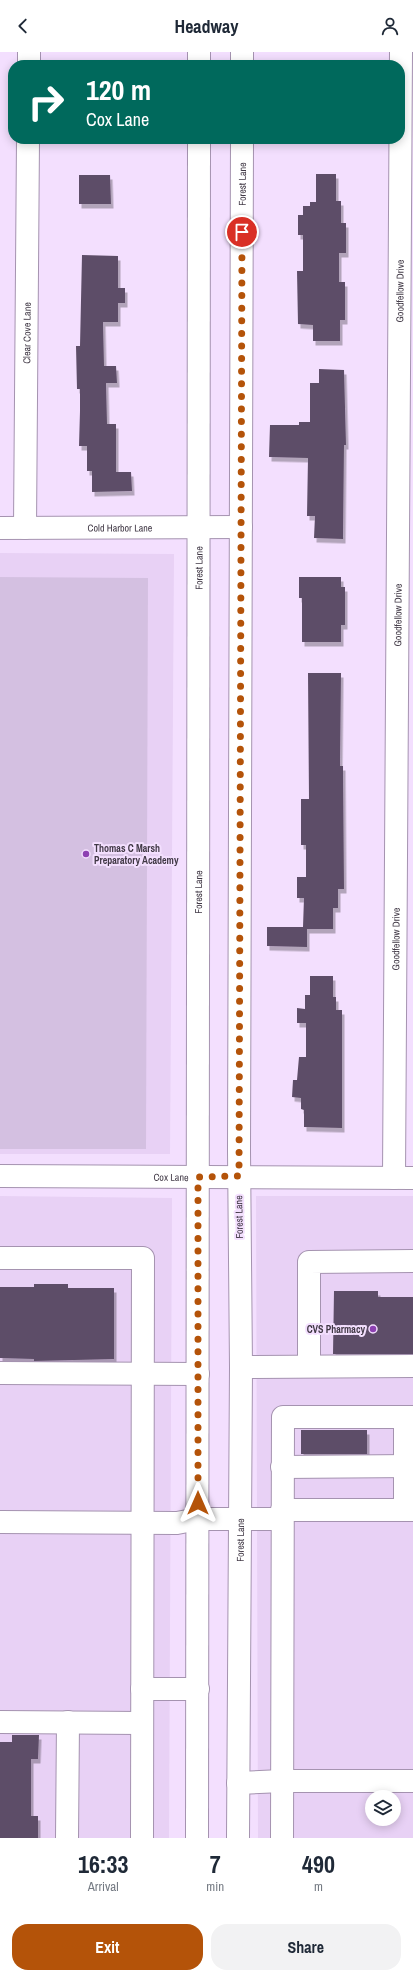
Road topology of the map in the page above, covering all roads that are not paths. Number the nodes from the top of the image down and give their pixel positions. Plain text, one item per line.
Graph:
1 (28, 144) edge
2 (199, 144) edge
3 (242, 144) edge
4 (401, 144) edge
5 (199, 527) junction
6 (241, 527) junction
7 (0, 528) edge
8 (25, 528) junction
9 (0, 1176) edge
10 (239, 1176) junction
11 (198, 1177) junction
12 (404, 1178) edge
13 (0, 1258) edge
14 (413, 1261) edge
15 (309, 1365) junction
16 (413, 1366) edge
17 (241, 1367) junction
18 (0, 1373) edge
19 (142, 1374) junction
20 (198, 1374) junction
21 (409, 1417) edge
22 (409, 1466) edge
23 (282, 1467) junction
24 (409, 1510) edge
25 (282, 1515) junction
26 (198, 1519) junction
27 (239, 1520) junction
28 (0, 1522) edge
29 (142, 1523) junction
30 (142, 1689) junction
31 (198, 1689) junction
32 (0, 1722) edge
33 (68, 1722) junction
34 (141, 1723) junction
35 (282, 1781) junction
36 (413, 1781) edge
37 (238, 1783) junction
38 (67, 1838) edge
39 (142, 1838) edge
40 (197, 1838) edge
41 (238, 1838) edge
42 (282, 1838) edge

1 - 8 main road, Clear Cove Lane
2 - 5 main road, Forest Lane
3 - 6 main road, Forest Lane
4 - 12 main road, Goodfellow Drive
5 - 6 main road, Cold Harbor Lane
5 - 8 main road, Cold Harbor Lane
5 - 11 main road, Forest Lane
6 - 10 main road, Forest Lane
7 - 8 main road, Cold Harbor Lane
9 - 11 main road, Cox Lane
10 - 11 main road, Cox Lane
10 - 12 main road, Cox Lane
10 - 17 main road, Forest Lane
11 - 20 main road, Forest Lane
13 - 19 main road
14 - 15 main road
15 - 16 main road
15 - 17 main road
17 - 27 main road, Forest Lane
18 - 19 main road
19 - 20 main road
19 - 29 main road
20 - 26 main road, Forest Lane
21 - 22 main road
21 - 23 main road
22 - 23 main road
22 - 24 main road
23 - 25 main road
24 - 25 main road
25 - 27 main road
25 - 35 main road
26 - 27 main road
26 - 29 main road
26 - 31 main road, Forest Lane
27 - 37 main road, Forest Lane
28 - 29 main road
29 - 30 main road
30 - 31 main road
30 - 34 main road
31 - 40 main road, Forest Lane
32 - 33 main road
33 - 34 main road
33 - 38 main road
34 - 39 main road
35 - 36 main road
35 - 37 main road
35 - 42 main road
37 - 41 main road, Forest Lane

